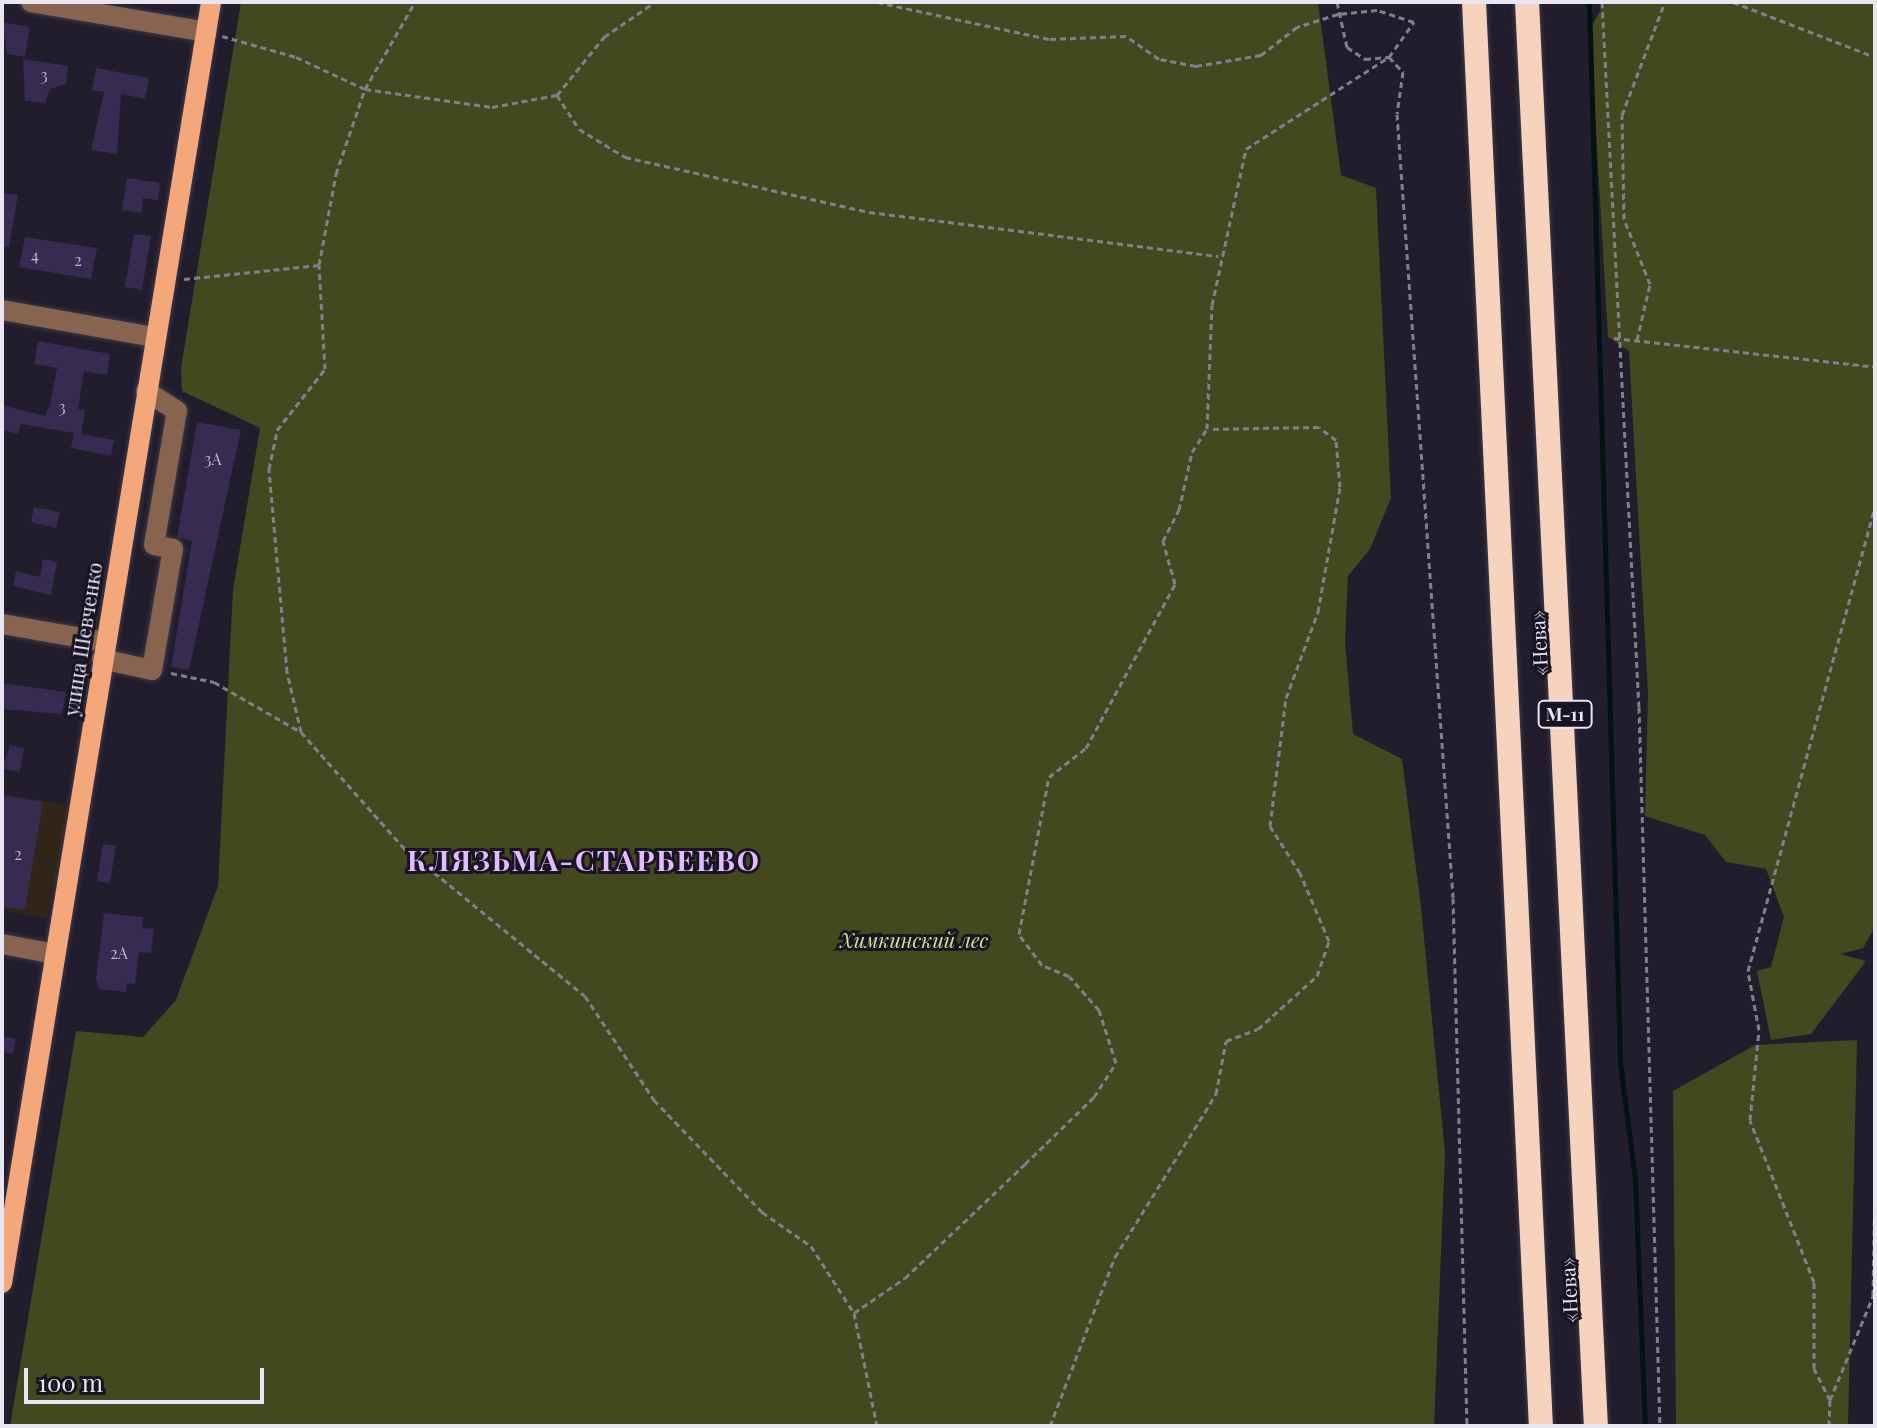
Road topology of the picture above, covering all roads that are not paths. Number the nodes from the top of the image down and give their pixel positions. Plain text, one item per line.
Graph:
1 (31, 2) edge
2 (211, 2) edge
3 (1474, 2) edge
4 (1527, 2) edge
5 (206, 32) junction
6 (2, 310) edge
7 (154, 337) junction
8 (146, 391) junction
9 (122, 540) junction
10 (154, 545) junction
11 (2, 624) edge
12 (104, 650) junction
13 (2, 944) edge
14 (55, 954) junction
15 (5, 1248) edge
16 (2, 1283) edge
17 (1541, 1426) edge
18 (1596, 1426) edge

1 - 5 street
2 - 5 main road, улица Шевченко
3 - 17 highway, «Нева» / М-11
4 - 18 highway, «Нева» / М-11
5 - 7 main road, улица Шевченко
6 - 7 street
7 - 8 main road, улица Шевченко
8 - 9 main road, улица Шевченко
8 - 10 street
9 - 10 street
9 - 12 main road, улица Шевченко
10 - 12 street
11 - 12 street
12 - 14 main road, улица Шевченко
13 - 14 street
14 - 15 main road, улица Шевченко
15 - 16 main road, улица Шевченко

